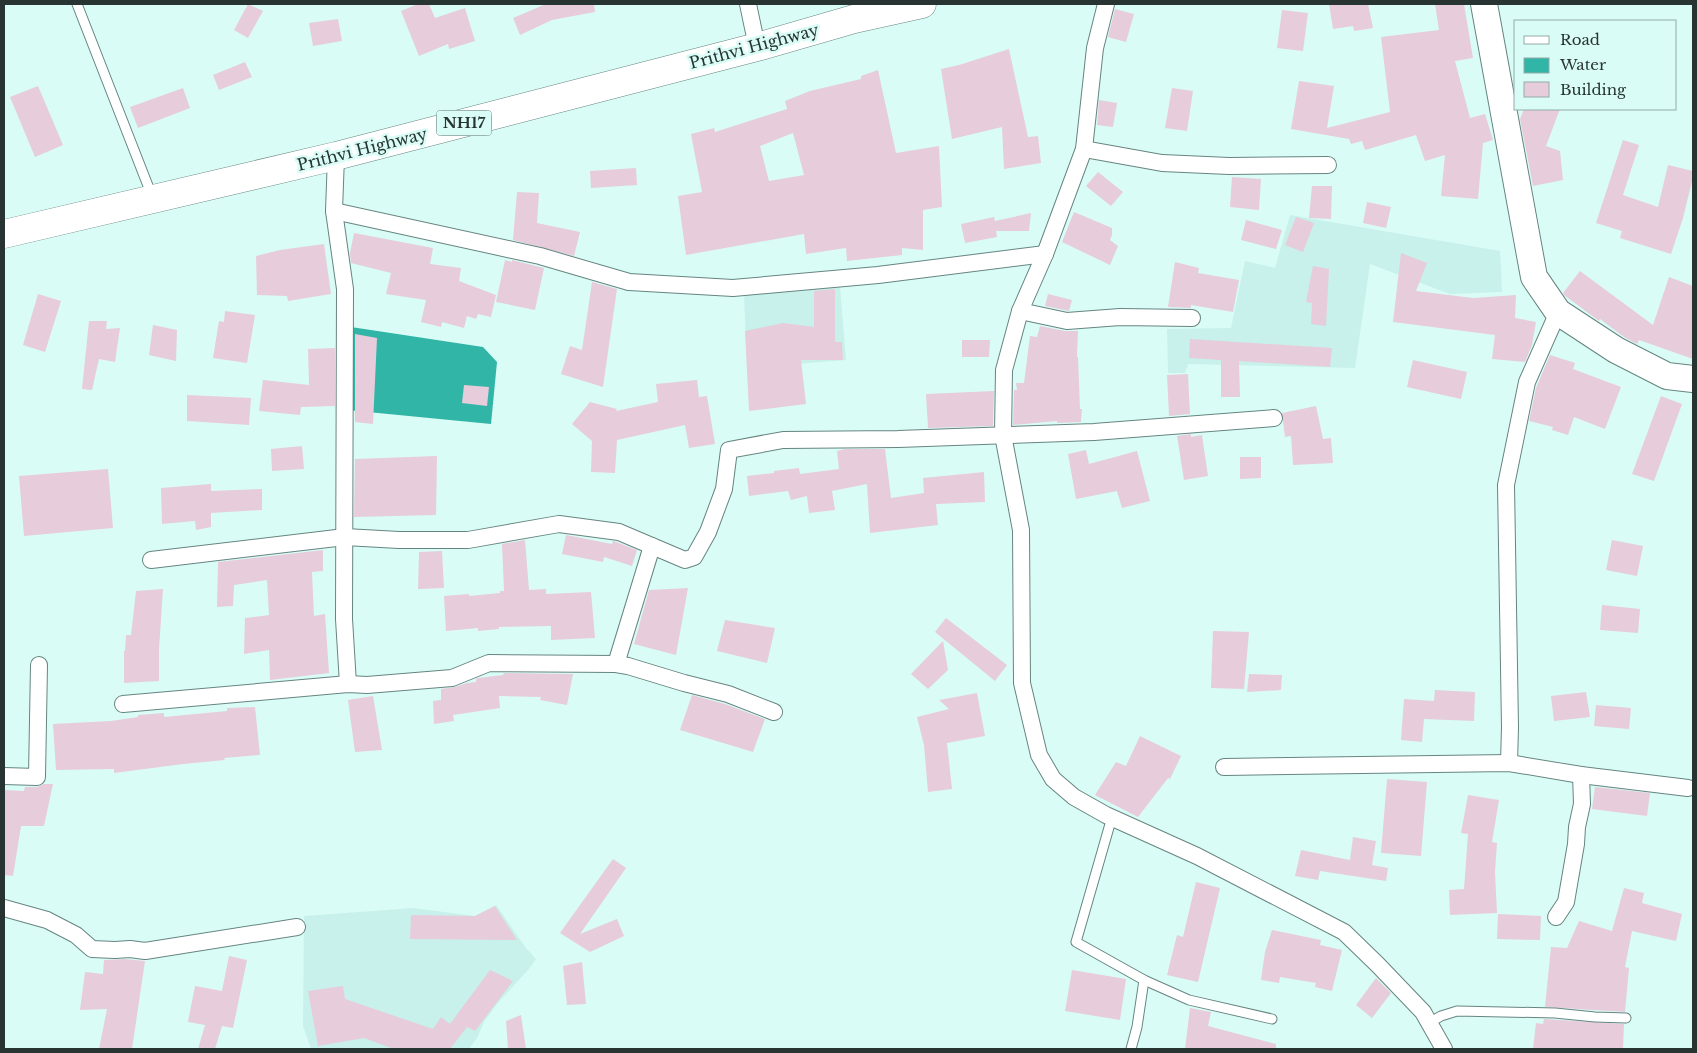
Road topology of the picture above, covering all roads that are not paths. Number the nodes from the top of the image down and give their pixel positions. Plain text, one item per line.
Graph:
1 (77, 4) edge
2 (748, 4) edge
3 (922, 4) edge
4 (1106, 4) edge
5 (1484, 4) edge
6 (853, 11) edge
7 (757, 47) junction
8 (1084, 149) junction
9 (336, 156) junction
10 (1328, 165) dead end
11 (153, 199) junction
12 (334, 211) junction
13 (4, 234) edge
14 (1045, 254) junction
15 (1020, 311) junction
16 (1558, 312) junction
17 (1192, 318) dead end
18 (1693, 379) edge
19 (1274, 418) dead end
20 (1002, 435) junction
21 (345, 537) junction
22 (652, 546) junction
23 (151, 560) dead end
24 (616, 664) junction
25 (39, 665) dead end
26 (348, 684) junction
27 (123, 704) dead end
28 (774, 712) dead end
29 (1509, 763) junction
30 (1224, 767) dead end
31 (1581, 775) junction
32 (4, 776) edge
33 (1688, 788) dead end
34 (1112, 818) junction
35 (4, 908) edge
36 (1556, 917) dead end
37 (297, 927) dead end
38 (1144, 980) junction
39 (1626, 1018) dead end
40 (1272, 1019) dead end
41 (1429, 1024) junction
42 (1131, 1049) edge
43 (1444, 1049) edge

1 - 11 lane
2 - 7 street
3 - 6 highway, Prithvi Highway / NH17
4 - 8 street
5 - 16 main road
6 - 7 highway, Prithvi Highway / NH17
7 - 9 highway, Prithvi Highway / NH17
8 - 10 street
8 - 14 street
9 - 11 highway, Prithvi Highway / NH17
9 - 12 street
11 - 13 highway, Prithvi Highway / NH17
12 - 14 street
12 - 21 street
14 - 15 street
15 - 17 street
15 - 20 street
16 - 18 main road
16 - 29 street
19 - 20 street
20 - 22 street
20 - 34 street
21 - 22 street
21 - 23 street
21 - 26 street
22 - 24 street
24 - 26 street
24 - 28 street
25 - 32 street
26 - 27 street
29 - 30 street
29 - 31 street
31 - 33 street
31 - 36 street
34 - 38 lane
34 - 41 street
35 - 37 street
38 - 40 lane
38 - 42 lane
39 - 41 lane
41 - 43 street

